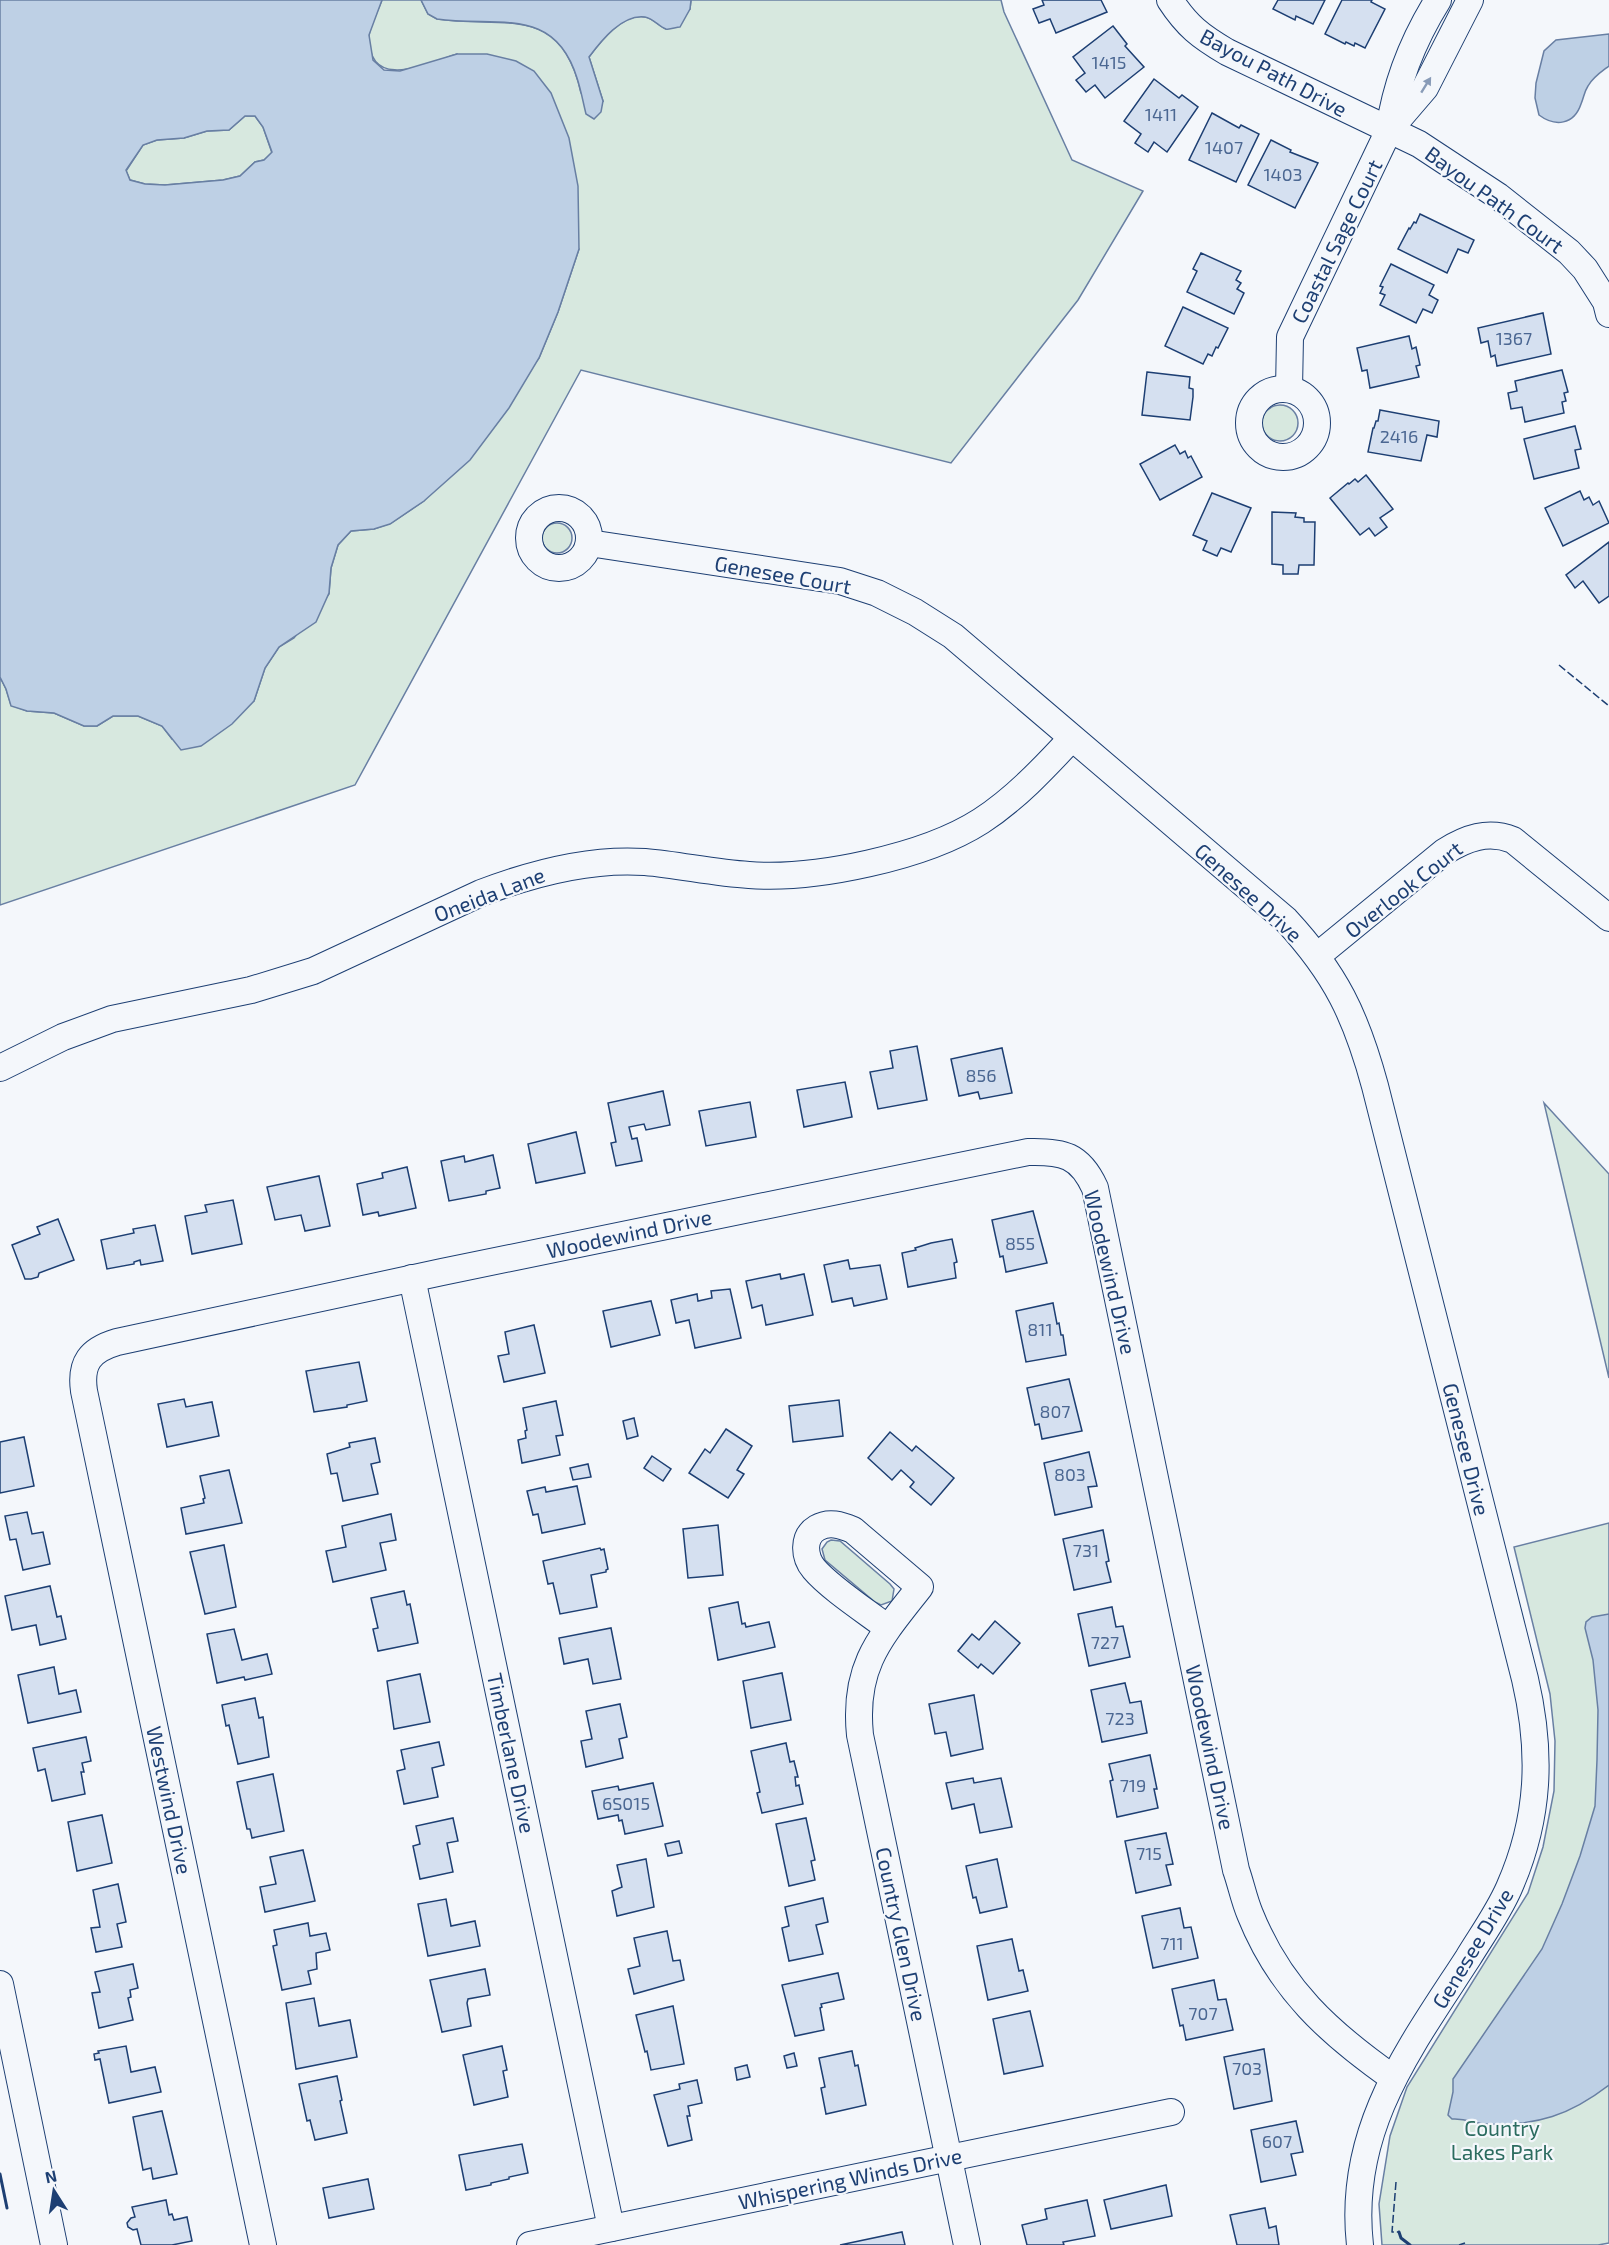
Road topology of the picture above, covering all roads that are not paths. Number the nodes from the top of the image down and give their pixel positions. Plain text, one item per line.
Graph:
1 (1170, 0) edge
2 (1438, 0) edge
3 (1470, 0) edge
4 (1389, 130) junction
5 (1609, 311) edge
6 (1289, 389) dead end
7 (590, 543) dead end
8 (1071, 739) junction
9 (1609, 918) edge
10 (1317, 956) junction
11 (0, 1068) edge
12 (412, 1278) junction
13 (90, 1357) joint
14 (888, 1628) dead end
15 (0, 1984) edge
16 (1393, 2078) junction
17 (1171, 2112) dead end
18 (949, 2157) junction
19 (611, 2228) junction
20 (54, 2245) edge
21 (263, 2245) edge
22 (530, 2245) edge
23 (967, 2245) edge
24 (1360, 2245) edge

1 - 4 street, Bayou Path Drive
2 - 4 street
4 -> 3 street
4 - 5 street, Bayou Path Court
4 - 6 street, Coastal Sage Court
7 - 8 street, Genesee Court
8 - 10 street, Genesee Drive
8 - 11 street, Oneida Lane
9 - 10 street, Overlook Court
10 - 16 street, Genesee Drive
12 - 13 street, Woodewind Drive
12 - 16 street, Woodewind Drive
12 - 19 street, Timberlane Drive
13 - 21 street, Westwind Drive
14 - 18 street, Country Glen Drive
15 - 20 street
16 - 24 street, Genesee Drive
17 - 18 street, Whispering Winds Drive
18 - 19 street, Whispering Winds Drive
18 - 23 street, Country Glen Drive
19 - 22 street, Whispering Winds Drive

